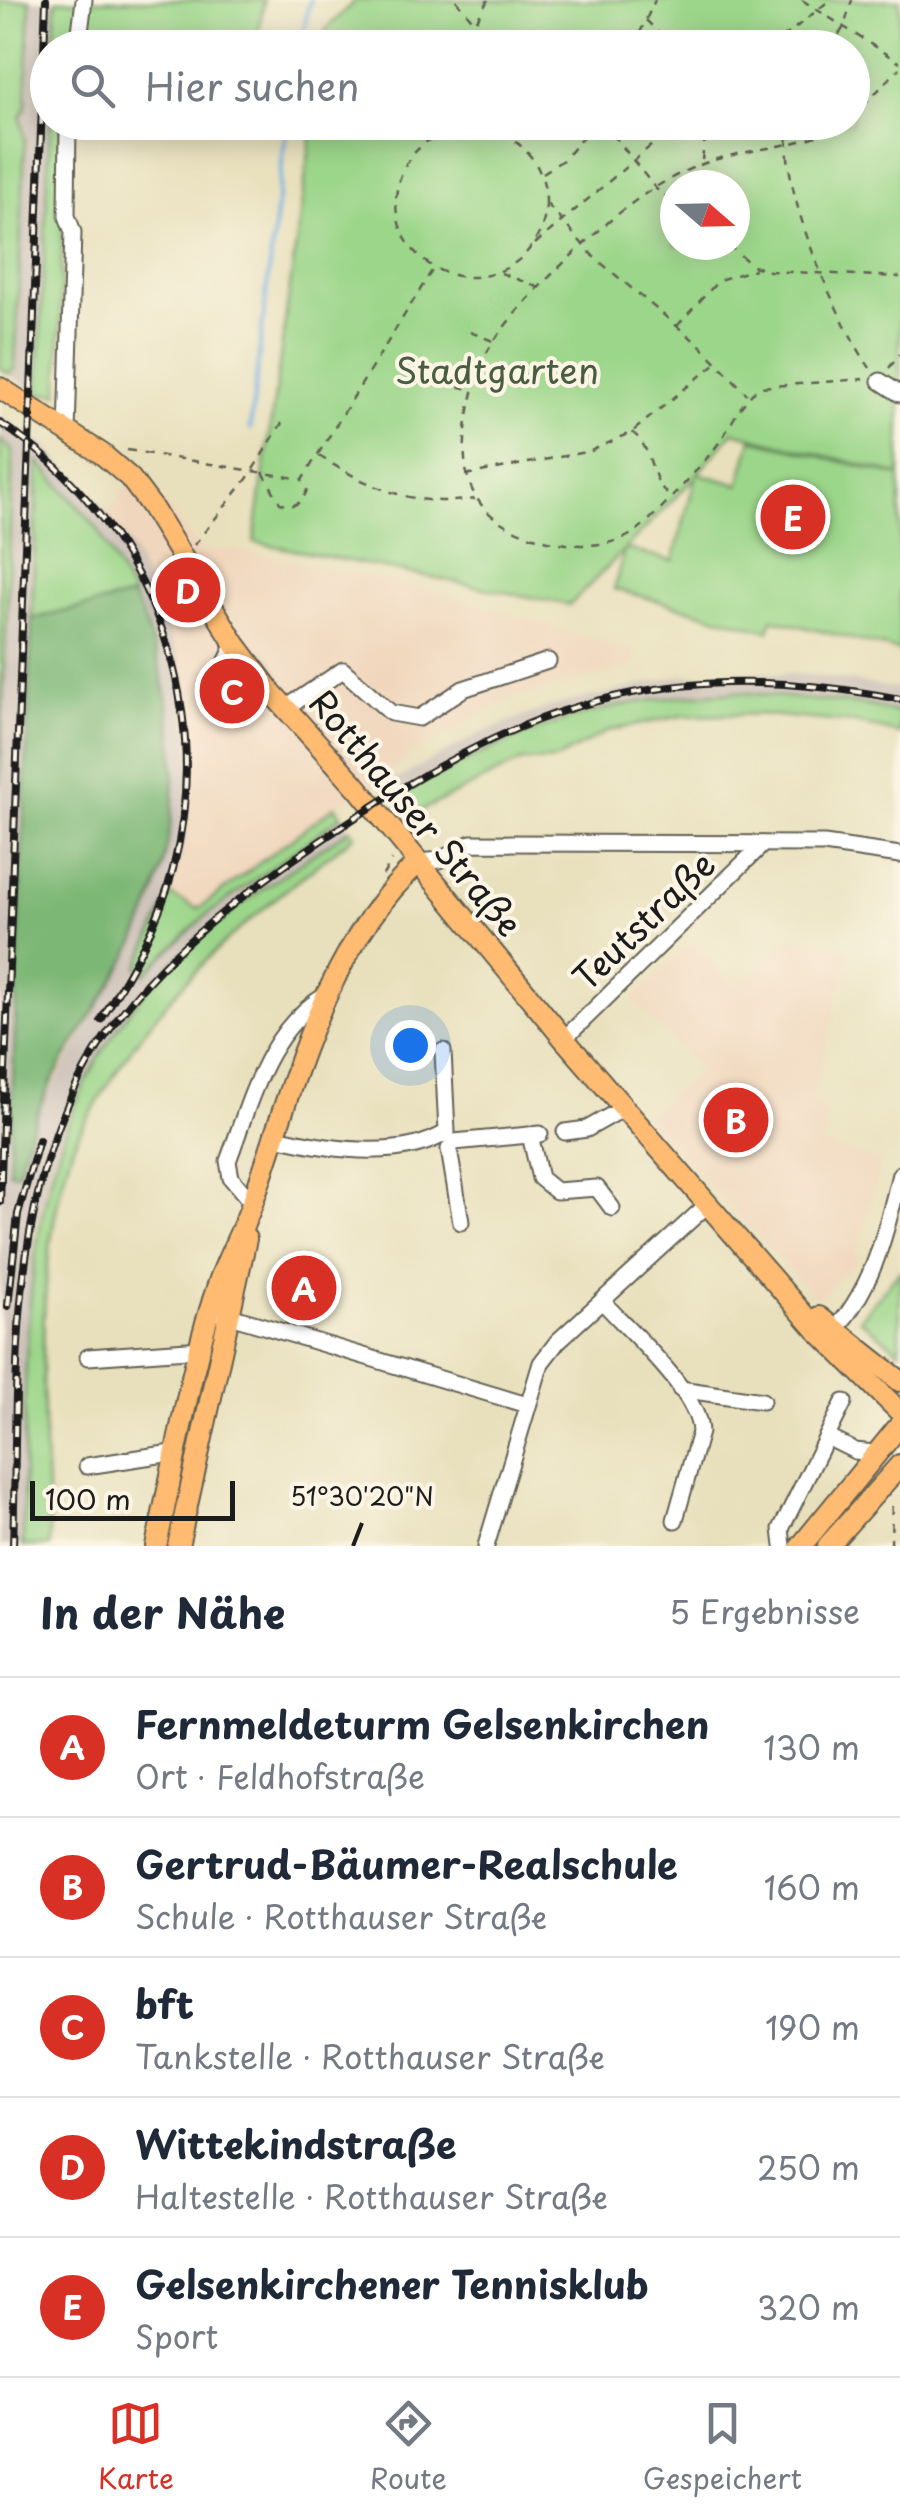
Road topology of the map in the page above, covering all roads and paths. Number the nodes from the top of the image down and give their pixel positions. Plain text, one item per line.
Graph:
1 (84, 0) edge
2 (456, 0) edge
3 (488, 0) edge
4 (655, 0) edge
5 (802, 0) edge
6 (830, 0) edge
7 (852, 0) edge
8 (816, 9) junction
9 (645, 20) junction
10 (473, 22) junction
11 (844, 27) junction
12 (80, 30) edge
13 (470, 30) edge
14 (480, 30) edge
15 (641, 30) edge
16 (655, 30) edge
17 (791, 30) edge
18 (842, 30) edge
19 (848, 30) edge
20 (870, 45) edge
21 (900, 66) edge
22 (870, 98) edge
23 (68, 140) edge
24 (430, 140) edge
25 (515, 140) edge
26 (581, 140) edge
27 (617, 140) edge
28 (658, 140) edge
29 (704, 140) edge
30 (788, 140) edge
31 (809, 140) edge
32 (788, 144) junction
33 (633, 161) junction
34 (701, 163) junction
35 (542, 174) junction
36 (656, 189) junction
37 (660, 192) edge
38 (546, 204) junction
39 (560, 221) junction
40 (583, 246) junction
41 (532, 247) junction
42 (749, 260) edge
43 (434, 268) junction
44 (762, 269) junction
45 (499, 272) junction
46 (825, 276) junction
47 (900, 278) edge
48 (542, 289) junction
49 (677, 326) junction
50 (470, 332) dead end
51 (495, 342) junction
52 (900, 354) edge
53 (716, 363) junction
54 (447, 376) dead end
55 (880, 382) junction
56 (0, 388) edge
57 (474, 390) junction
58 (900, 394) edge
59 (748, 396) junction
60 (282, 423) dead end
61 (632, 432) junction
62 (66, 433) junction
63 (102, 454) junction
64 (318, 456) junction
65 (252, 470) junction
66 (263, 472) junction
67 (465, 475) junction
68 (302, 480) junction
69 (668, 496) junction
70 (476, 499) junction
71 (182, 557) junction
72 (235, 644) junction
73 (548, 661) dead end
74 (278, 700) junction
75 (763, 844) junction
76 (900, 855) edge
77 (419, 862) junction
78 (329, 993) junction
79 (564, 1038) junction
80 (443, 1051) dead end
81 (624, 1108) junction
82 (565, 1132) dead end
83 (272, 1136) junction
84 (900, 1174) edge
85 (252, 1203) junction
86 (707, 1204) junction
87 (612, 1208) dead end
88 (461, 1222) dead end
89 (602, 1301) junction
90 (221, 1313) junction
91 (831, 1334) junction
92 (202, 1349) junction
93 (88, 1357) dead end
94 (900, 1381) edge
95 (680, 1389) junction
96 (762, 1401) dead end
97 (844, 1402) dead end
98 (527, 1405) junction
99 (900, 1412) edge
100 (900, 1425) edge
101 (827, 1437) junction
102 (178, 1452) junction
103 (874, 1453) junction
104 (900, 1465) edge
105 (86, 1466) dead end
106 (882, 1484) junction
107 (675, 1520) dead end
108 (156, 1546) edge
109 (178, 1546) edge
110 (486, 1546) edge
111 (783, 1546) edge
112 (801, 1546) edge
113 (828, 1546) edge
114 (891, 1546) edge

1 - 12 street
2 - 10 path
3 - 10 path
4 - 9 path
5 - 8 path
6 - 8 path
7 - 11 path
8 - 11 path
8 - 17 path
9 - 15 path
9 - 16 path
10 - 13 path
10 - 14 path
11 - 18 path
11 - 19 path
20 - 21 path
21 - 22 path
23 - 62 street
24 - 43 path
25 - 35 path
26 - 35 path
27 - 33 path
28 - 33 path
29 - 34 path
30 - 32 path
31 - 32 path
32 - 34 path
32 - 46 path
33 - 36 path
33 - 39 path
34 - 36 path
35 - 38 path
36 - 37 path
36 - 40 path
38 - 39 path
38 - 41 path
39 - 40 path
39 - 41 path
40 - 48 path
40 - 49 path
41 - 45 path
42 - 44 path
43 - 45 path
43 - 64 path
44 - 46 path
44 - 49 path
45 - 48 path
46 - 47 path
46 - 55 path
48 - 51 path
49 - 53 path
50 - 51 path
51 - 57 path
52 - 55 path
53 - 59 path
53 - 61 path
54 - 57 path
55 - 58 street
55 - 59 path
56 - 62 main road, Rotthauser Straße
57 - 67 path
59 - 69 path
60 - 65 path
61 - 67 path
61 - 69 path
62 - 63 main road, Rotthauser Straße
63 - 65 path
63 - 71 main road, Rotthauser Straße
64 - 68 path
64 - 70 path
65 - 66 path
65 - 71 path
66 - 68 path
66 - 68 path
67 - 70 path
69 - 70 path
71 - 72 main road, Rotthauser Straße
72 - 74 main road, Rotthauser Straße
72 - 74 street
73 - 74 street
74 - 77 main road, Rotthauser Straße
75 - 76 street
75 - 77 street
75 - 79 street, Teutstraße
77 - 78 main road
77 - 79 main road, Rotthauser Straße
78 - 83 main road
78 - 85 street
79 - 81 main road, Rotthauser Straße
80 - 83 street
81 - 82 street
81 - 86 main road, Rotthauser Straße
83 - 85 main road
84 - 91 street
85 - 90 main road
86 - 89 street
86 - 91 main road, Rotthauser Straße
87 - 88 street
89 - 95 street
89 - 98 street
90 - 92 main road
90 - 98 street
90 - 109 main road
91 - 94 main road, Rotthauser Straße
91 - 99 main road, Rotthauser Straße
92 - 93 street
92 - 102 main road
95 - 96 street
95 - 107 street
97 - 101 street
98 - 110 street
100 - 103 main road
101 - 103 street
101 - 111 street
102 - 105 street
102 - 108 main road
103 - 112 main road
104 - 106 main road
106 - 113 main road
106 - 114 path

